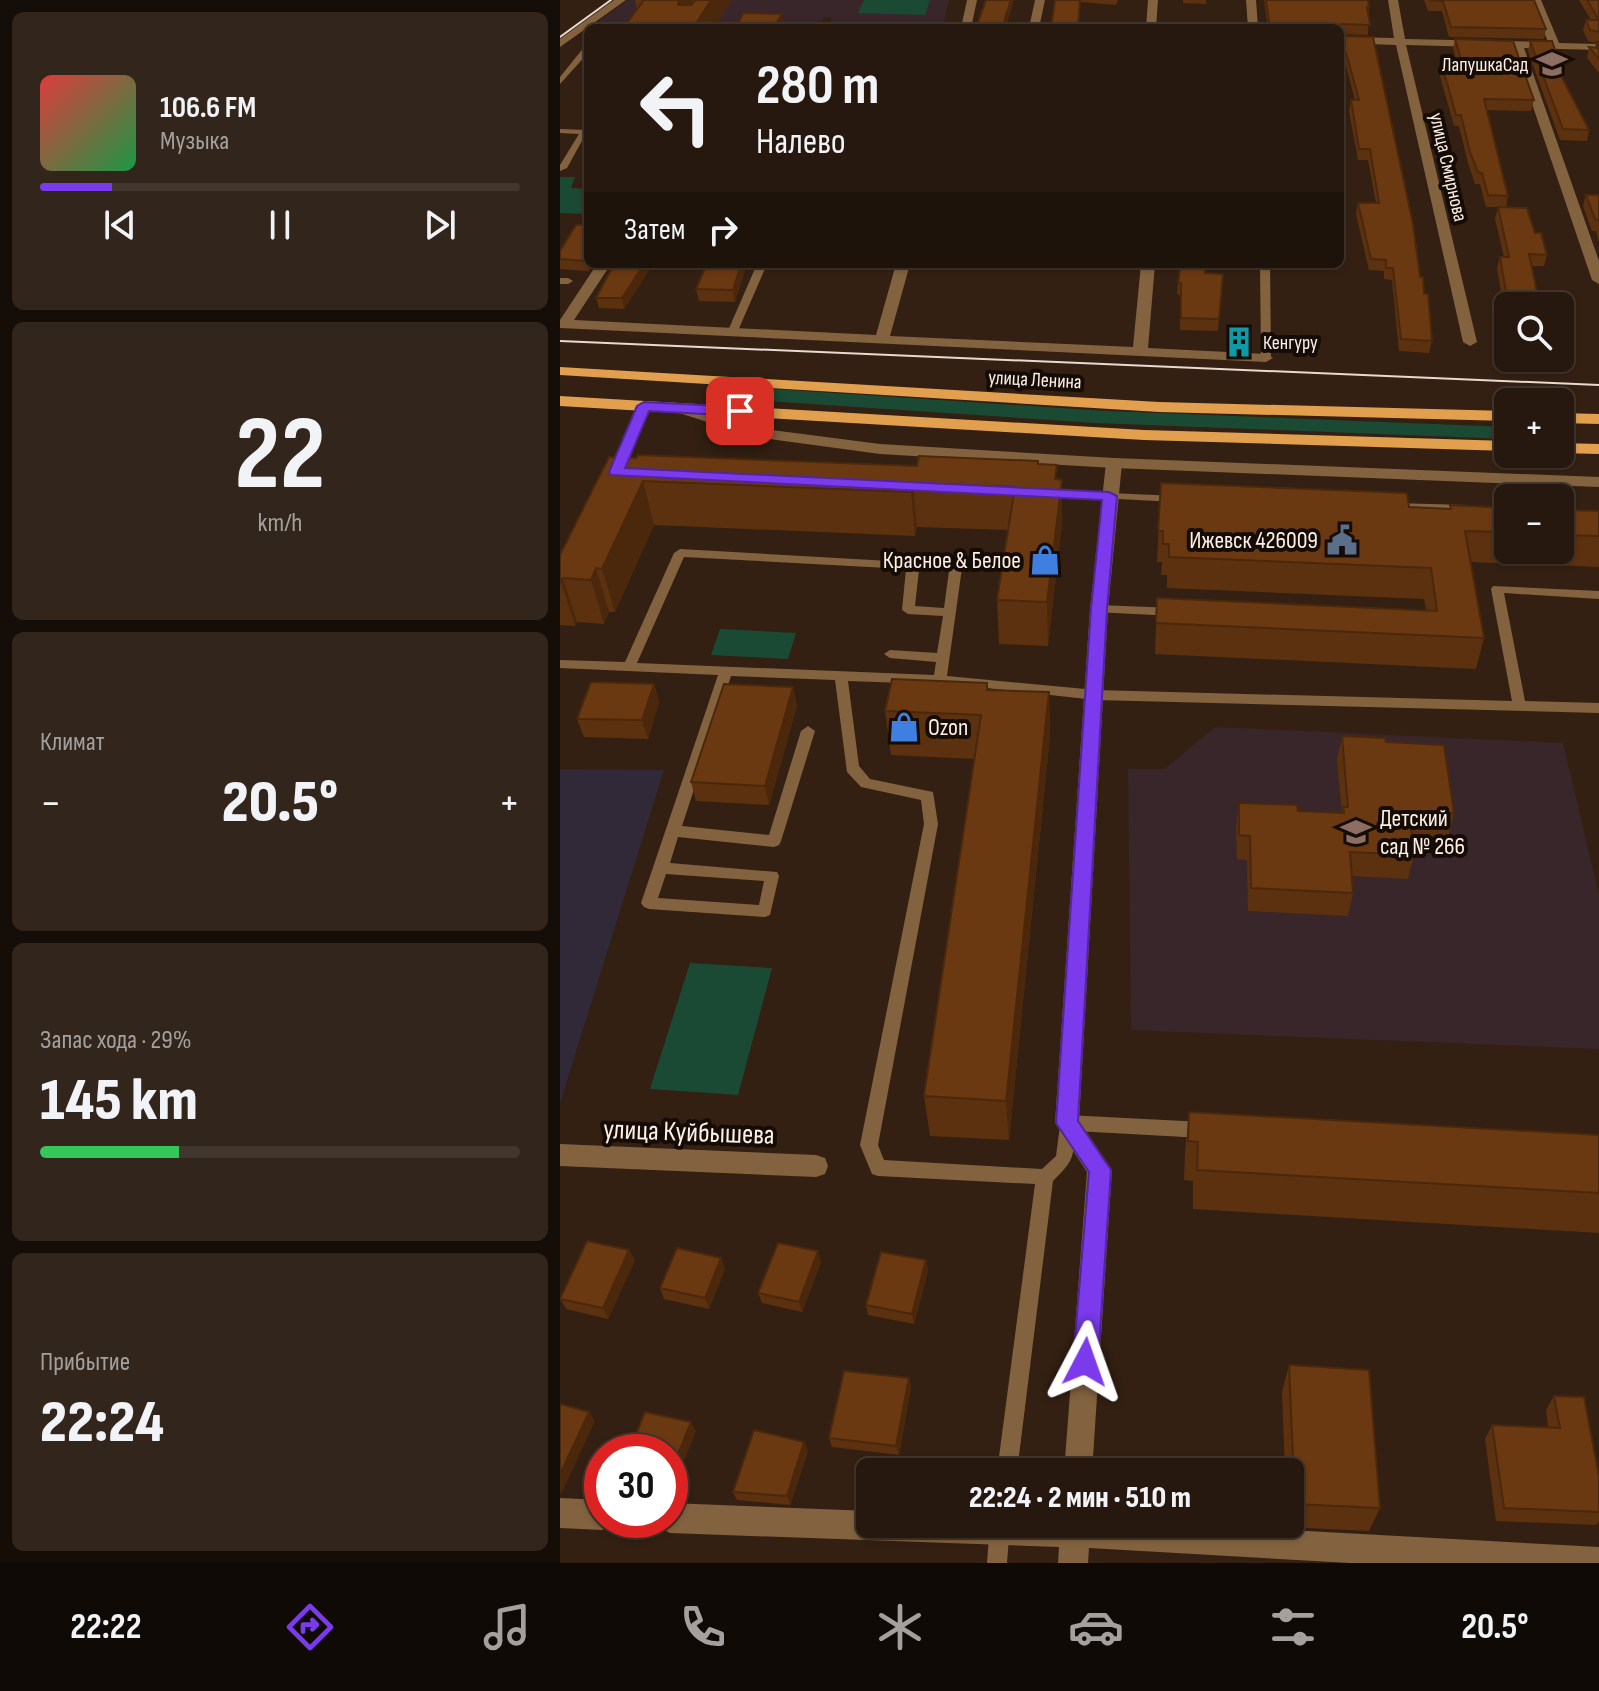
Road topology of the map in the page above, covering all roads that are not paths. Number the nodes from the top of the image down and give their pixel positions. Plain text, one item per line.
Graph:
1 (621, 0) edge
2 (972, 0) edge
3 (1040, 0) edge
4 (1153, 0) edge
5 (1251, 0) edge
6 (1393, 0) edge
7 (1536, 0) edge
8 (586, 24) edge
9 (967, 24) edge
10 (1035, 24) edge
11 (1151, 24) edge
12 (1253, 24) edge
13 (584, 26) edge
14 (575, 32) junction
15 (584, 32) edge
16 (1344, 40) edge
17 (1400, 42) junction
18 (560, 44) edge
19 (1517, 45) junction
20 (1555, 45) junction
21 (1599, 47) edge
22 (584, 53) edge
23 (560, 82) edge
24 (560, 131) edge
25 (584, 132) edge
26 (584, 134) edge
27 (560, 168) edge
28 (601, 268) edge
29 (760, 268) edge
30 (902, 268) edge
31 (1148, 268) edge
32 (1265, 268) edge
33 (1599, 280) edge
34 (563, 324) edge
35 (732, 333) junction
36 (882, 340) junction
37 (1470, 342) dead end
38 (1140, 353) junction
39 (1266, 358) joint
40 (560, 371) edge
41 (692, 379) junction
42 (560, 401) edge
43 (644, 406) junction
44 (678, 408) junction
45 (1494, 416) edge
46 (1574, 418) edge
47 (1599, 419) edge
48 (1494, 446) edge
49 (1574, 448) edge
50 (1599, 449) edge
51 (1114, 463) junction
52 (616, 472) junction
53 (632, 473) edge
54 (1599, 482) edge
55 (610, 486) edge
56 (1030, 492) edge
57 (1109, 496) junction
58 (1196, 499) edge
59 (1384, 506) edge
60 (1477, 510) edge
61 (913, 565) junction
62 (1599, 595) edge
63 (1099, 609) junction
64 (949, 612) junction
65 (1185, 613) edge
66 (890, 654) dead end
67 (943, 658) junction
68 (560, 664) edge
69 (629, 667) junction
70 (726, 671) junction
71 (841, 676) junction
72 (940, 681) junction
73 (1096, 695) junction
74 (1519, 704) junction
75 (1599, 708) edge
76 (808, 731) dead end
77 (672, 831) junction
78 (660, 868) junction
79 (1067, 1123) junction
80 (1227, 1131) edge
81 (560, 1155) edge
82 (816, 1166) dead end
83 (1045, 1177) junction
84 (1009, 1458) edge
85 (1079, 1458) edge
86 (560, 1513) edge
87 (584, 1514) edge
88 (688, 1518) edge
89 (856, 1523) edge
90 (999, 1538) edge
91 (1074, 1538) edge
92 (1229, 1538) edge
93 (1599, 1562) edge
94 (997, 1563) edge
95 (1073, 1563) edge

1 - 8 street
2 - 9 street
3 - 10 street
4 - 11 street
5 - 12 street
6 - 17 street, улица Смирнова
7 - 20 street
13 - 14 street
14 - 15 street
14 - 18 street
16 - 17 street
17 - 19 street
17 - 37 street, улица Смирнова
19 - 20 street
19 - 33 street
20 - 21 street
22 - 23 lane
24 - 25 lane
26 - 27 lane
28 - 34 street
29 - 35 lane
30 - 36 street
31 - 38 street
32 - 39 lane
34 - 35 street
35 - 36 street
36 - 38 street
38 - 39 street
40 - 41 main road, улица Ленина
41 - 44 main road
41 - 45 main road, улица Ленина
42 - 43 main road
43 - 44 main road
43 - 52 lane
44 - 48 main road
44 - 51 street
46 - 47 main road
49 - 50 main road
51 - 54 street
51 - 57 street
52 - 53 lane
52 - 55 lane
56 - 57 lane
57 - 58 lane
57 - 63 street
59 - 60 lane
61 - 64 lane
61 - 64 lane
61 - 69 lane
62 - 74 lane
63 - 65 lane
63 - 73 street
64 - 67 lane
66 - 67 lane
67 - 72 lane
68 - 69 lane
69 - 70 lane
70 - 71 lane
70 - 77 lane
71 - 72 lane
71 - 83 lane
72 - 73 lane
73 - 74 lane
73 - 79 street
74 - 75 lane
76 - 77 lane
77 - 78 lane
78 - 78 lane
79 - 80 lane
79 - 83 lane
79 - 85 street
81 - 82 street, улица Куйбышева
83 - 84 lane
86 - 87 street
88 - 89 street
90 - 94 lane
91 - 95 street
92 - 93 street

